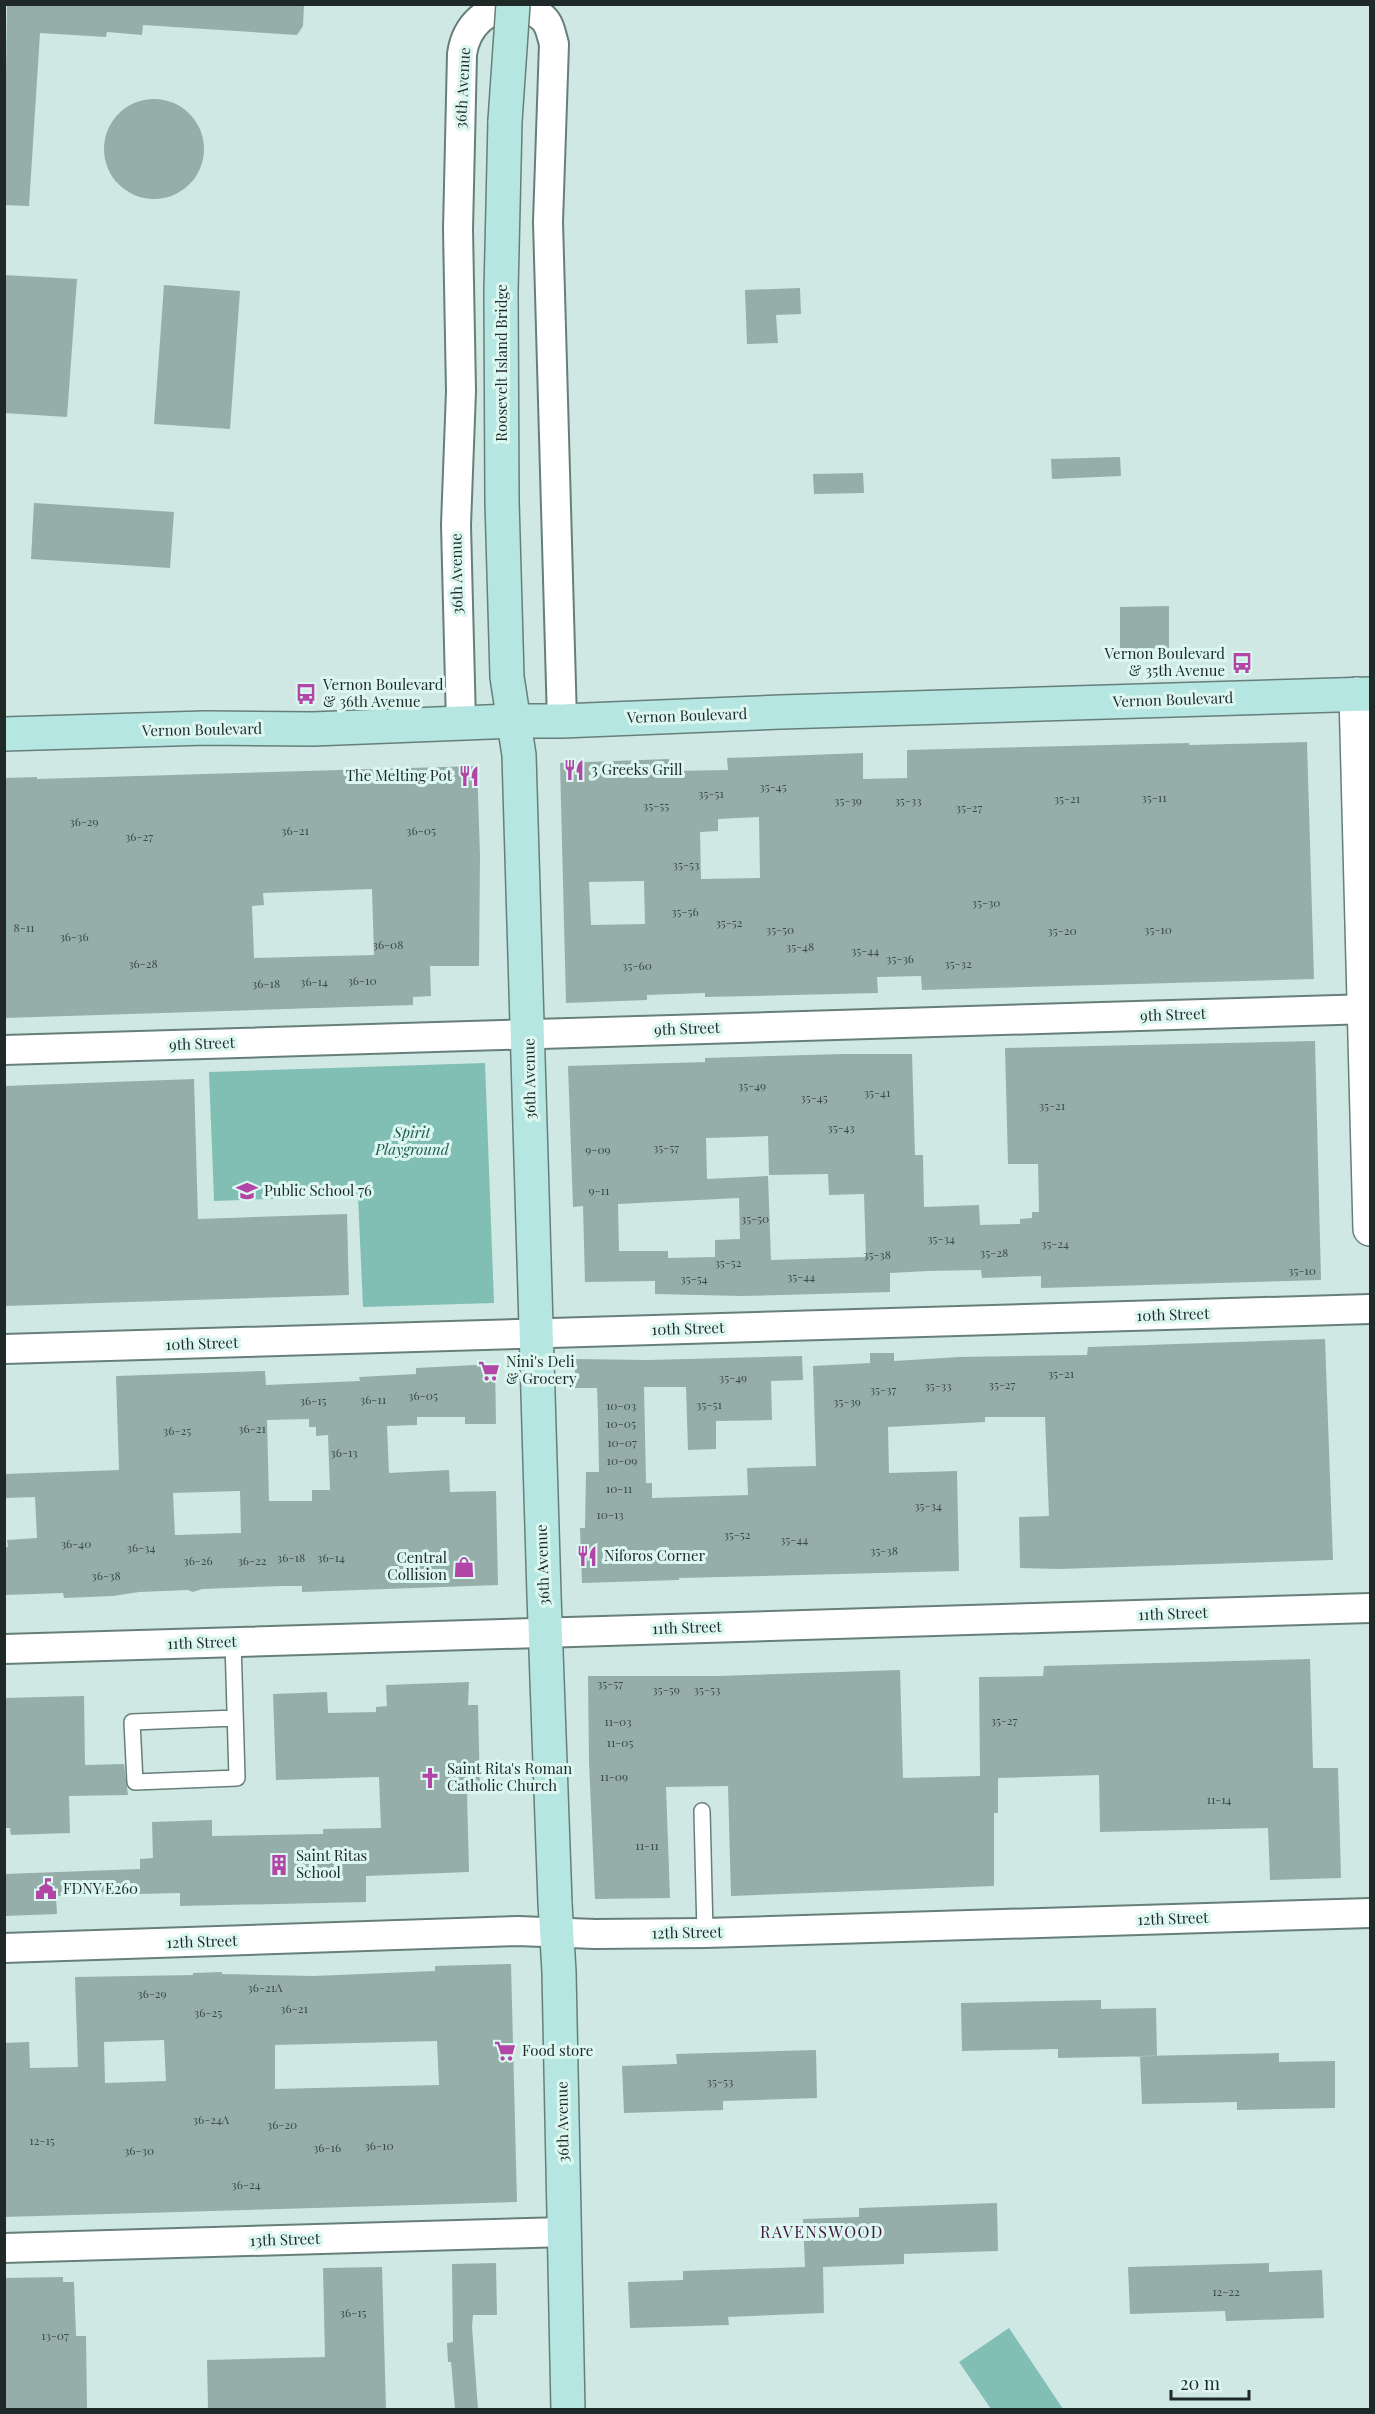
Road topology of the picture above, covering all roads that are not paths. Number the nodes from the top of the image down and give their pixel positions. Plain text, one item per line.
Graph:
1 (513, 4) edge
2 (1363, 694) edge
3 (513, 721) junction
4 (562, 722) junction
5 (461, 723) junction
6 (4, 734) edge
7 (1367, 1009) edge
8 (529, 1033) junction
9 (4, 1050) edge
10 (1371, 1229) edge
11 (1371, 1309) edge
12 (536, 1334) junction
13 (4, 1349) edge
14 (1371, 1608) edge
15 (545, 1632) junction
16 (233, 1642) junction
17 (4, 1649) edge
18 (235, 1718) junction
19 (702, 1811) dead end
20 (1371, 1913) edge
21 (556, 1933) junction
22 (705, 1934) junction
23 (4, 1948) edge
24 (565, 2232) junction
25 (4, 2248) edge
26 (568, 2409) edge

1 - 3 main road, Roosevelt Island Bridge, bridge
2 - 4 main road, Vernon Boulevard
2 - 7 street
3 - 4 main road, Vernon Boulevard
3 - 5 main road, Vernon Boulevard
3 - 8 main road, 36th Avenue
4 - 5 street, 36th Avenue
5 - 6 main road, Vernon Boulevard
7 - 8 street, 9th Street
7 - 10 street
8 - 9 street, 9th Street
8 - 12 main road, 36th Avenue
11 - 12 street, 10th Street
12 - 13 street, 10th Street
12 - 15 main road, 36th Avenue
14 - 15 street, 11th Street
15 - 16 street, 11th Street
15 - 21 main road, 36th Avenue
16 - 17 street, 11th Street
16 - 18 lane
18 - 18 lane
19 - 22 lane
20 - 22 street, 12th Street
21 - 22 street, 12th Street
21 - 23 street, 12th Street
21 - 24 main road, 36th Avenue
24 - 25 street, 13th Street
24 - 26 main road, 36th Avenue

